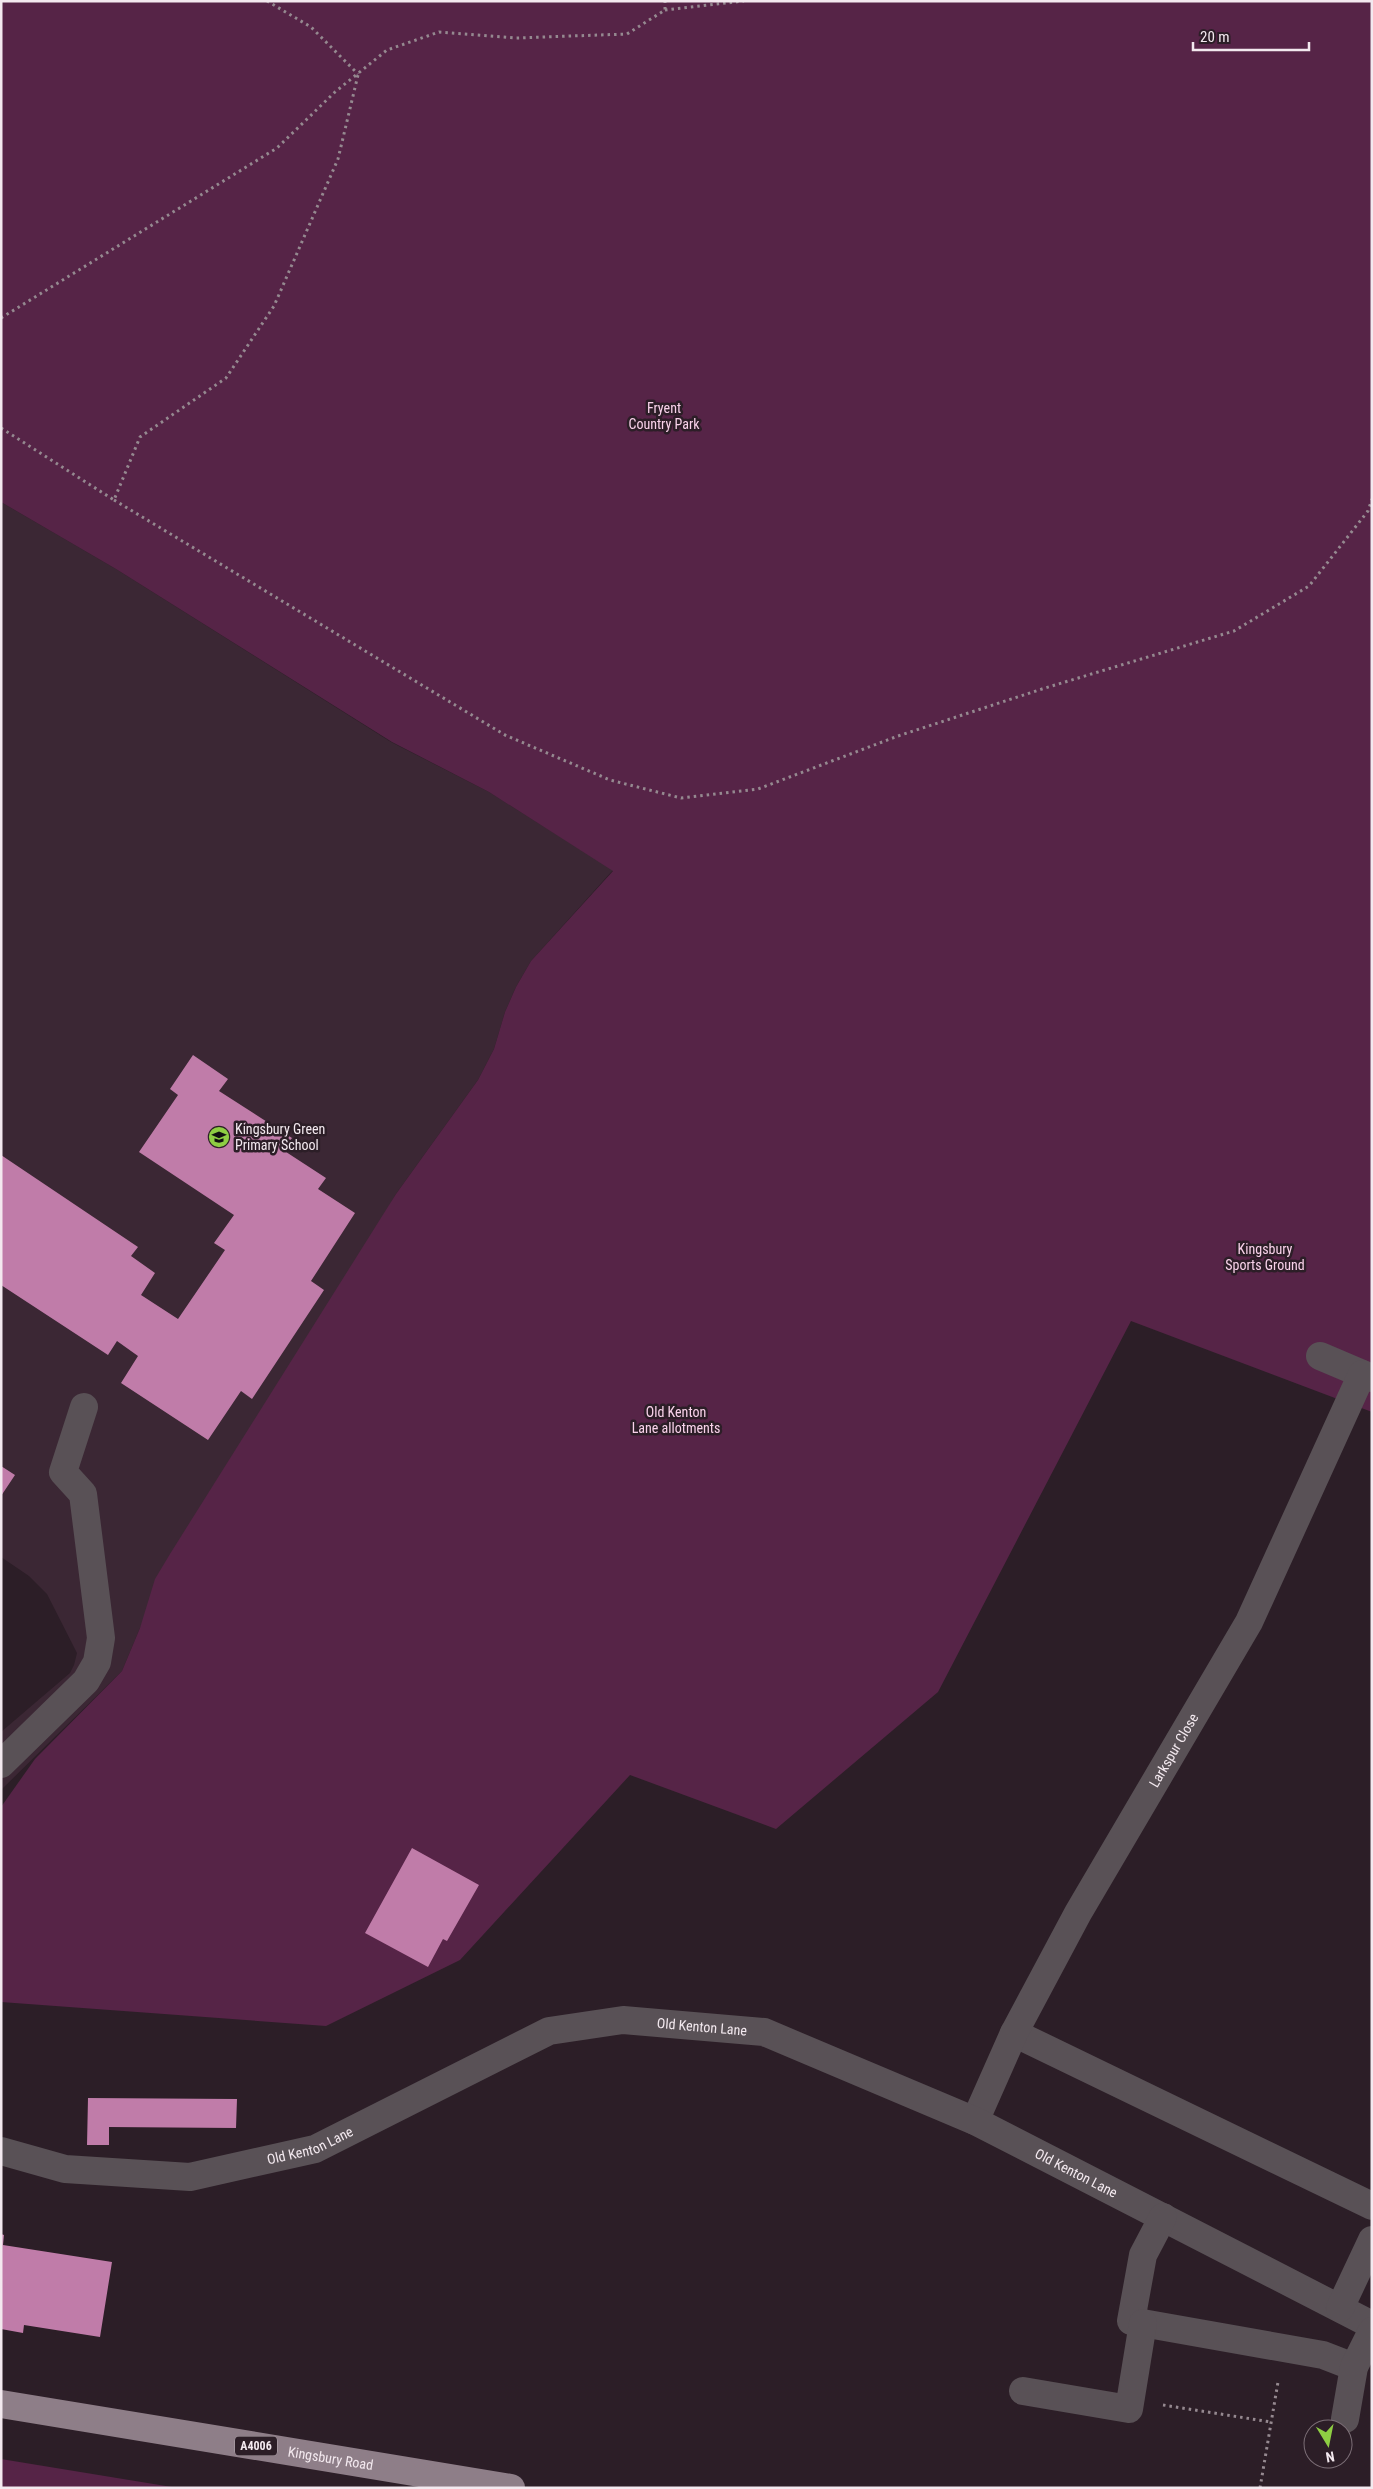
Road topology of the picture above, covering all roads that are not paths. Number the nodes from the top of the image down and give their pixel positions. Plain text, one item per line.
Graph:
1 (1320, 1356) dead end
2 (1367, 1376) edge
3 (84, 1407) dead end
4 (1, 1764) edge
5 (1014, 2033) junction
6 (975, 2121) junction
7 (1, 2151) edge
8 (1372, 2206) edge
9 (1162, 2217) junction
10 (1372, 2240) edge
11 (1340, 2308) junction
12 (1143, 2323) junction
13 (1372, 2325) edge
14 (1372, 2331) edge
15 (1354, 2366) junction
16 (1023, 2391) dead end
17 (1, 2404) edge
18 (1345, 2419) dead end
19 (511, 2488) edge

1 - 2 street, Larkspur Close
2 - 5 street, Larkspur Close
3 - 4 street
5 - 6 street, Larkspur Close
5 - 8 street
6 - 7 street, Old Kenton Lane
6 - 9 street, Old Kenton Lane
9 - 11 street, Old Kenton Lane
9 - 12 street
10 - 11 street
11 - 13 street, Old Kenton Lane
12 - 15 street
12 - 16 street
14 - 15 street
15 - 18 street
17 - 19 main road, Kingsbury Road / A4006

